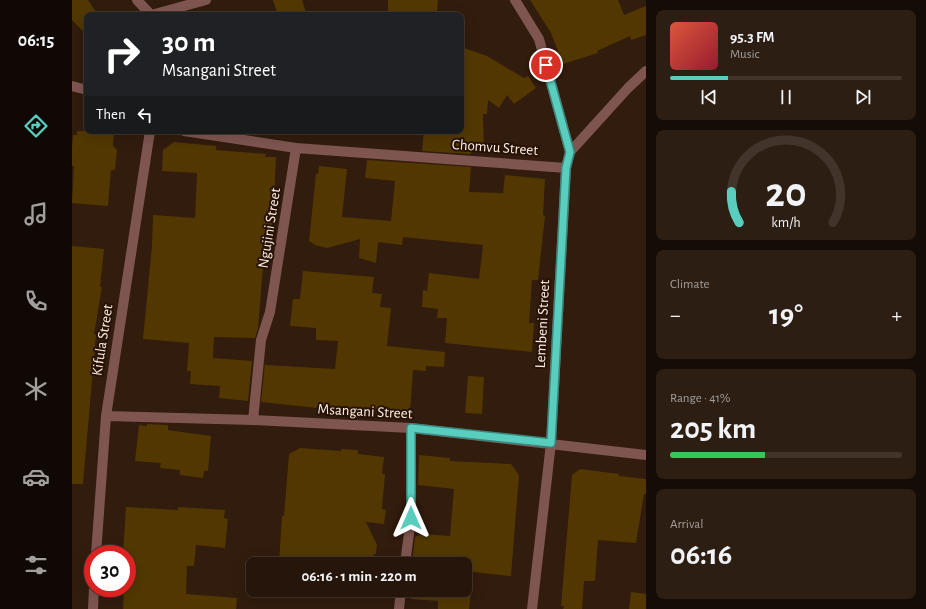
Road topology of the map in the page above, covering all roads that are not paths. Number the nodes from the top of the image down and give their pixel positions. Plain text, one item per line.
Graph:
1 (137, 0) edge
2 (206, 0) edge
3 (514, 0) edge
4 (148, 12) edge
5 (162, 12) edge
6 (646, 71) edge
7 (72, 86) edge
8 (84, 89) edge
9 (150, 134) edge
10 (204, 134) edge
11 (296, 148) junction
12 (570, 152) junction
13 (566, 168) junction
14 (106, 416) junction
15 (253, 420) junction
16 (411, 428) junction
17 (551, 443) junction
18 (646, 455) edge
19 (97, 545) edge
20 (406, 557) edge
21 (93, 597) edge
22 (400, 597) edge
23 (92, 609) edge
24 (399, 609) edge
25 (532, 609) edge

1 - 4 street
2 - 5 street
3 - 12 street
6 - 12 street, Lembeni Street
7 - 8 street
9 - 14 street, Kifula Street
10 - 11 street, Chomvu Street
11 - 13 street, Chomvu Street
11 - 15 street, Ngujini Street
12 - 13 street, Lembeni Street
13 - 17 street, Lembeni Street
14 - 15 street, Msangani Street
14 - 19 street, Kifula Street
15 - 16 street, Msangani Street
16 - 17 street, Msangani Street
16 - 20 street
17 - 18 street, Msangani Street
17 - 25 street, Lembeni Street
21 - 23 street
22 - 24 street

